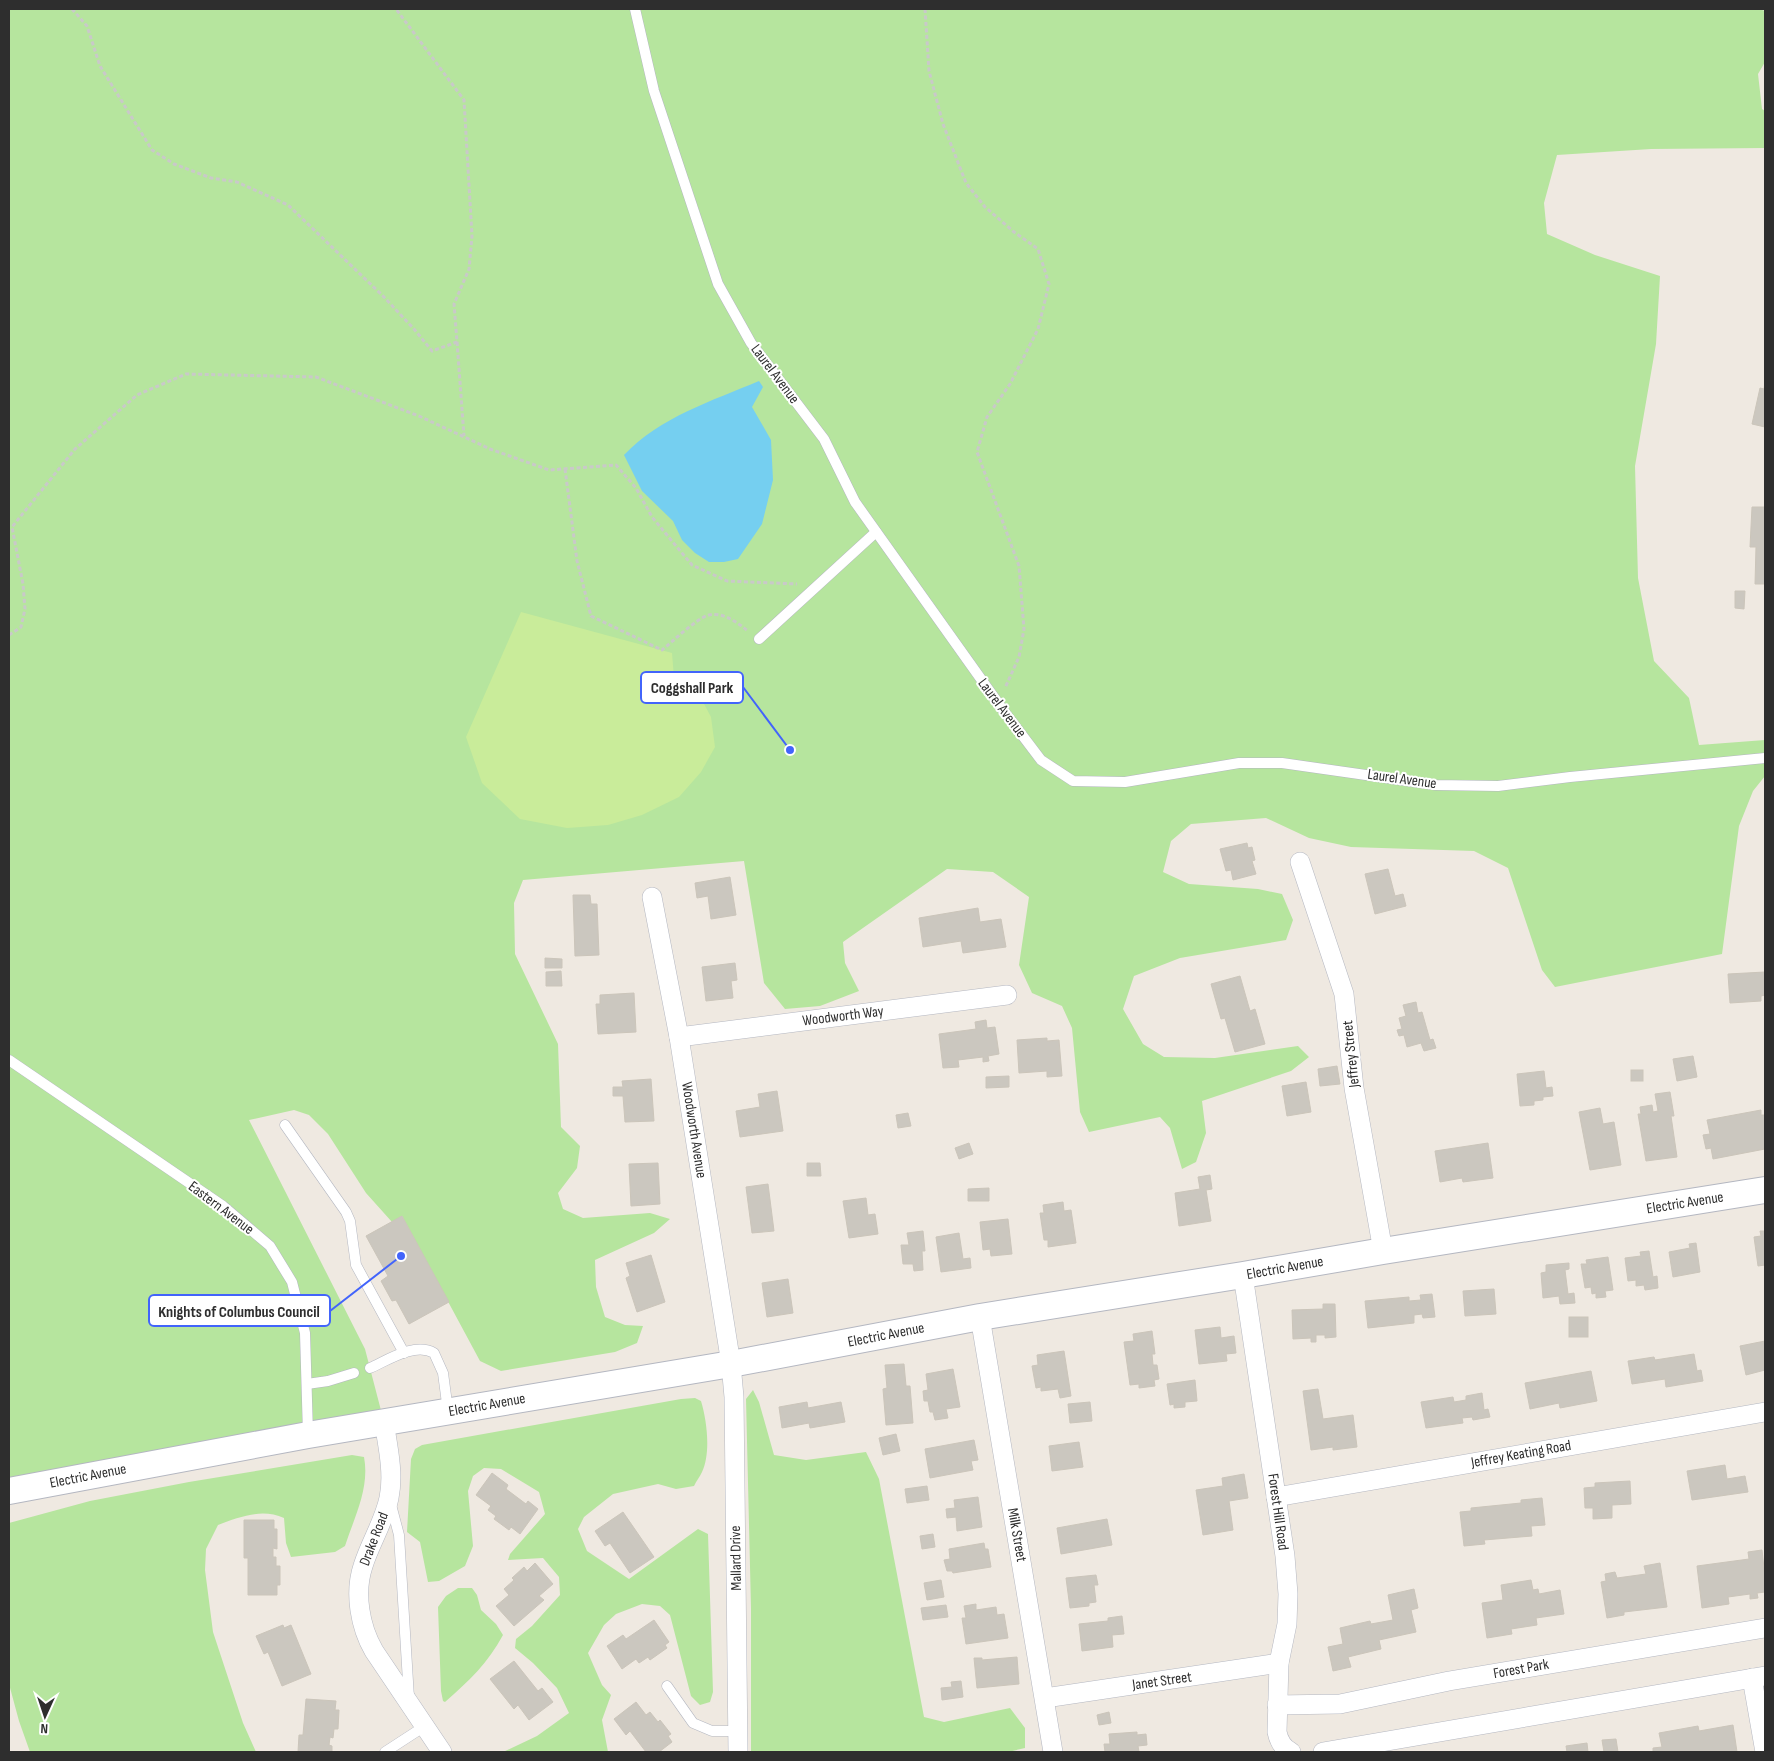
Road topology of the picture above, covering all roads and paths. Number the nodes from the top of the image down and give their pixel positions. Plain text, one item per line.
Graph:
1 (72, 9) edge
2 (396, 9) edge
3 (635, 9) edge
4 (924, 9) edge
5 (457, 342) junction
6 (464, 436) junction
7 (566, 469) junction
8 (876, 532) junction
9 (817, 585) junction
10 (9, 635) edge
11 (759, 639) joint
12 (995, 699) junction
13 (1765, 758) edge
14 (1300, 862) dead end
15 (652, 897) dead end
16 (1007, 995) dead end
17 (679, 1037) junction
18 (9, 1060) edge
19 (285, 1125) dead end
20 (1765, 1190) edge
21 (1383, 1250) junction
22 (1243, 1275) junction
23 (980, 1317) junction
24 (404, 1354) junction
25 (731, 1364) junction
26 (370, 1368) dead end
27 (354, 1373) dead end
28 (307, 1384) junction
29 (448, 1412) junction
30 (1765, 1412) edge
31 (384, 1422) junction
32 (308, 1435) junction
33 (9, 1491) edge
34 (1276, 1496) junction
35 (389, 1498) junction
36 (1765, 1628) edge
37 (1279, 1664) junction
38 (1759, 1677) edge
39 (667, 1686) dead end
40 (1045, 1698) junction
41 (410, 1704) junction
42 (1277, 1705) junction
43 (425, 1726) junction
44 (738, 1730) junction
45 (1287, 1750) edge
46 (385, 1752) edge
47 (442, 1752) edge
48 (738, 1752) edge
49 (1053, 1752) edge
50 (1323, 1752) edge
51 (1764, 1752) edge

1 - 5 path
2 - 5 path
3 - 8 lane, Laurel Avenue
4 - 12 path
5 - 6 path
6 - 7 path
6 - 10 path
7 - 9 path
7 - 11 path
8 - 9 lane
8 - 12 lane, Laurel Avenue
9 - 11 lane
12 - 13 lane, Laurel Avenue
14 - 21 street, Jeffrey Street
15 - 17 street, Woodworth Avenue
16 - 17 street, Woodworth Way
17 - 25 street, Woodworth Avenue
18 - 28 lane, Eastern Avenue
19 - 24 lane
20 - 21 main road, Electric Avenue
21 - 22 main road, Electric Avenue
22 - 23 main road, Electric Avenue
22 - 34 street, Forest Hill Road
23 - 25 main road, Electric Avenue
23 - 40 street, Milk Street
24 - 26 lane
24 - 29 lane
25 - 29 main road, Electric Avenue
25 - 44 street, Mallard Drive
27 - 28 lane
28 - 32 lane, Eastern Avenue
29 - 31 main road, Electric Avenue
30 - 34 street, Jeffrey Keating Road
31 - 32 main road, Electric Avenue
31 - 35 street, Drake Road
32 - 33 main road, Electric Avenue
34 - 37 street, Forest Hill Road
35 - 41 lane
35 - 41 street, Drake Road
36 - 42 street, Forest Park
37 - 40 street, Janet Street
37 - 42 street, Forest Hill Road
38 - 50 street
38 - 51 street
39 - 44 lane
40 - 49 street, Milk Street
41 - 43 street, Drake Road
42 - 45 street, Forest Hill Road
43 - 46 lane
43 - 47 street, Drake Road
44 - 48 street, Mallard Drive

